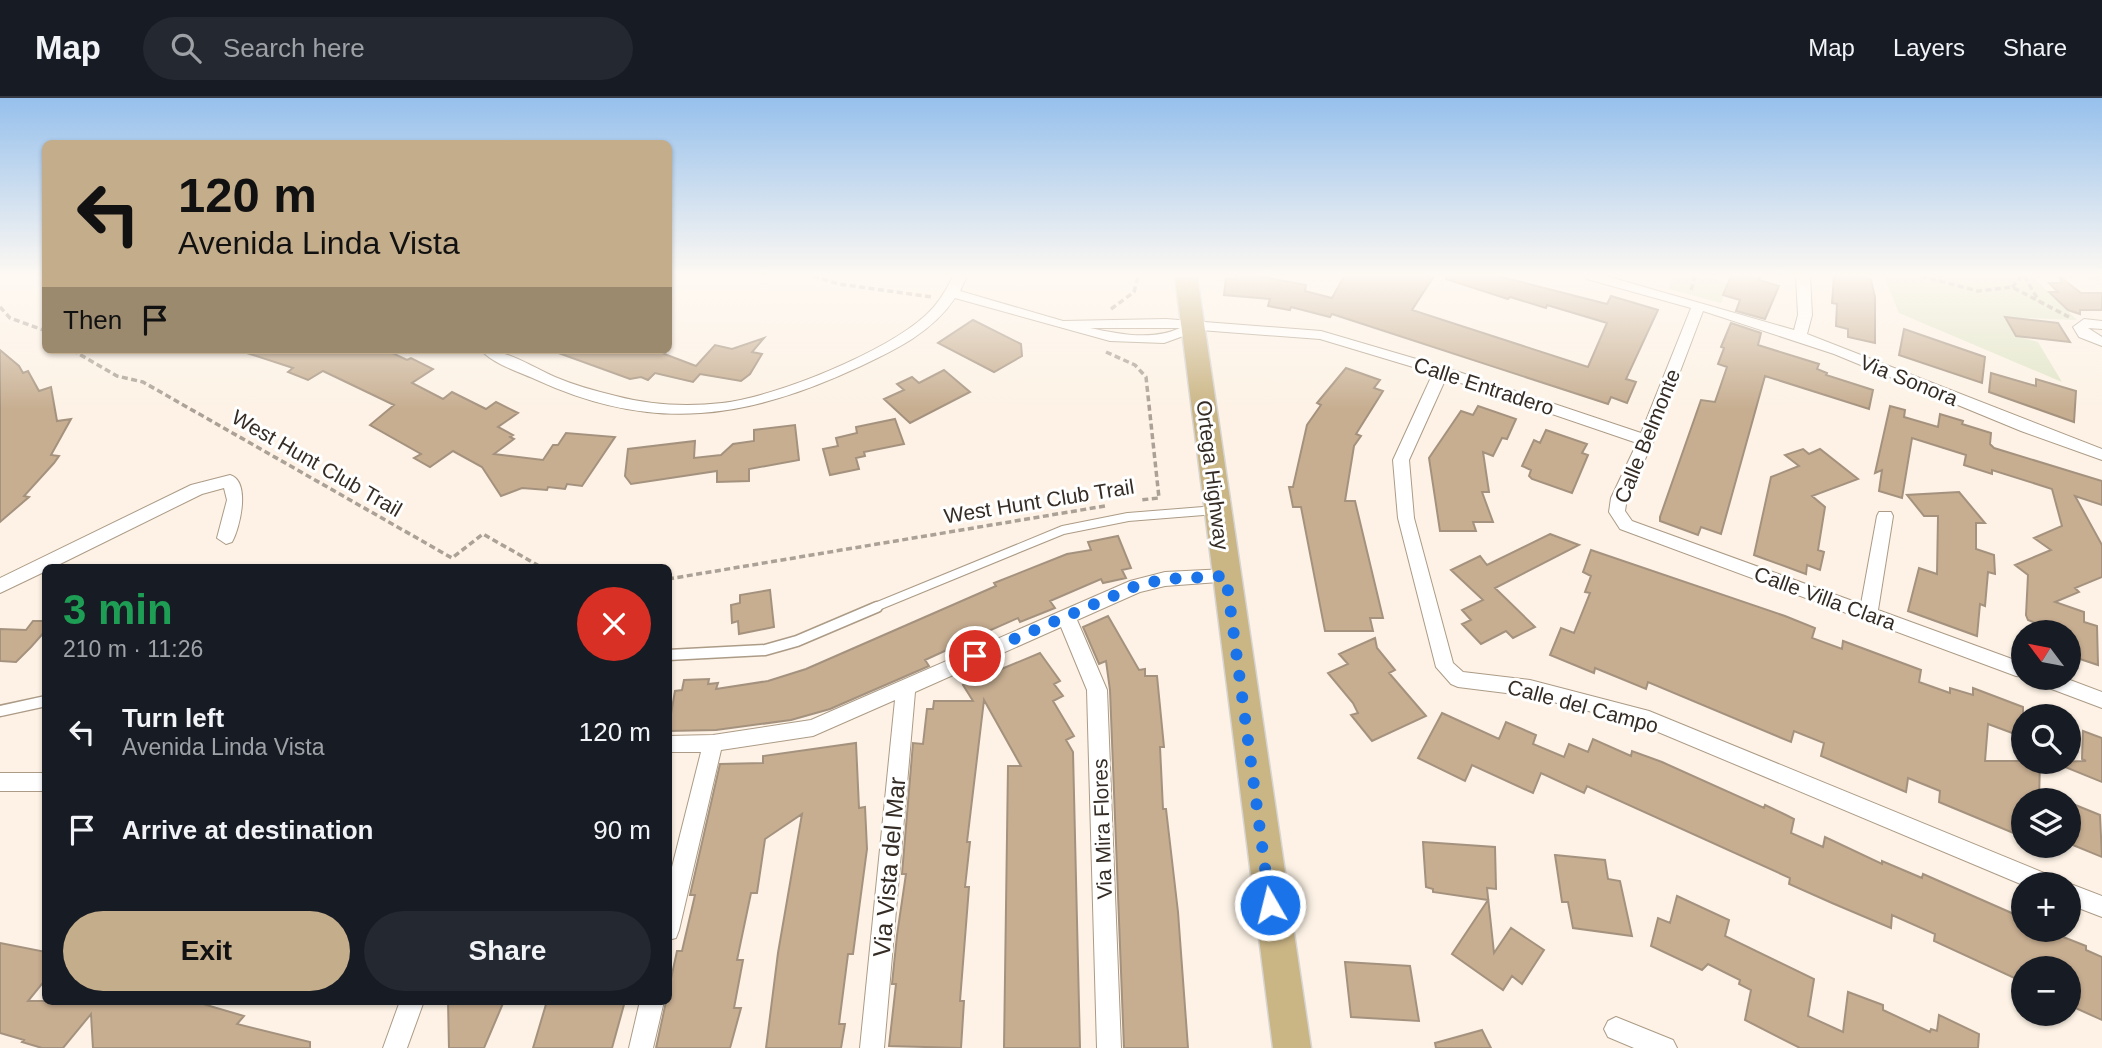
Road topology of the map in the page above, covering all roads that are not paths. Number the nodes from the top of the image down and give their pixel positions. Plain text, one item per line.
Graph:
1 (932, 320) edge
2 (1056, 320) edge
3 (1193, 320) edge
4 (1693, 320) edge
5 (1743, 320) edge
6 (1804, 320) edge
7 (2102, 325) edge
8 (1194, 328) junction
9 (1799, 337) junction
10 (2102, 342) edge
11 (495, 354) edge
12 (1442, 371) junction
13 (1646, 440) junction
14 (2102, 455) edge
15 (1218, 510) junction
16 (1885, 516) dead end
17 (1626, 525) joint
18 (226, 538) dead end
19 (45, 564) edge
20 (42, 565) edge
21 (1226, 576) junction
22 (0, 586) edge
23 (1868, 614) junction
24 (1066, 616) junction
25 (672, 655) edge
26 (2011, 667) edge
27 (906, 687) junction
28 (2075, 690) edge
29 (2102, 700) edge
30 (42, 702) edge
31 (0, 711) edge
32 (713, 743) junction
33 (672, 744) edge
34 (0, 782) edge
35 (42, 782) edge
36 (2017, 872) edge
37 (2081, 898) edge
38 (2102, 907) edge
39 (672, 913) edge
40 (411, 1005) edge
41 (651, 1005) edge
42 (1616, 1029) dead end
43 (395, 1048) edge
44 (641, 1048) edge
45 (873, 1048) edge
46 (1108, 1048) edge
47 (1292, 1048) edge
48 (1665, 1048) edge

1 - 11 street
2 - 8 street, Calle Entradero
3 - 8 main road, Ortega Highway
4 - 13 street, Calle Belmonte
5 - 9 street, Via Sonora
6 - 9 street
7 - 10 street
8 - 12 street, Calle Entradero
8 - 15 main road, Ortega Highway
9 - 14 street, Via Sonora
12 - 13 street, Calle Entradero
12 - 36 street, Calle del Campo
13 - 17 street, Calle Belmonte
15 - 21 main road, Ortega Highway
15 - 25 lane
16 - 23 street
17 - 23 street, Calle Villa Clara
18 - 19 street
20 - 22 street
21 - 24 street
21 - 47 main road, Ortega Highway
23 - 26 street, Calle Villa Clara
24 - 27 street
24 - 46 street, Via Mira Flores
27 - 32 street
27 - 45 street, Via Vista del Mar
28 - 29 street
30 - 31 lane
32 - 33 street
32 - 39 street
34 - 35 street
37 - 38 street
40 - 43 street
41 - 44 street
42 - 48 street

